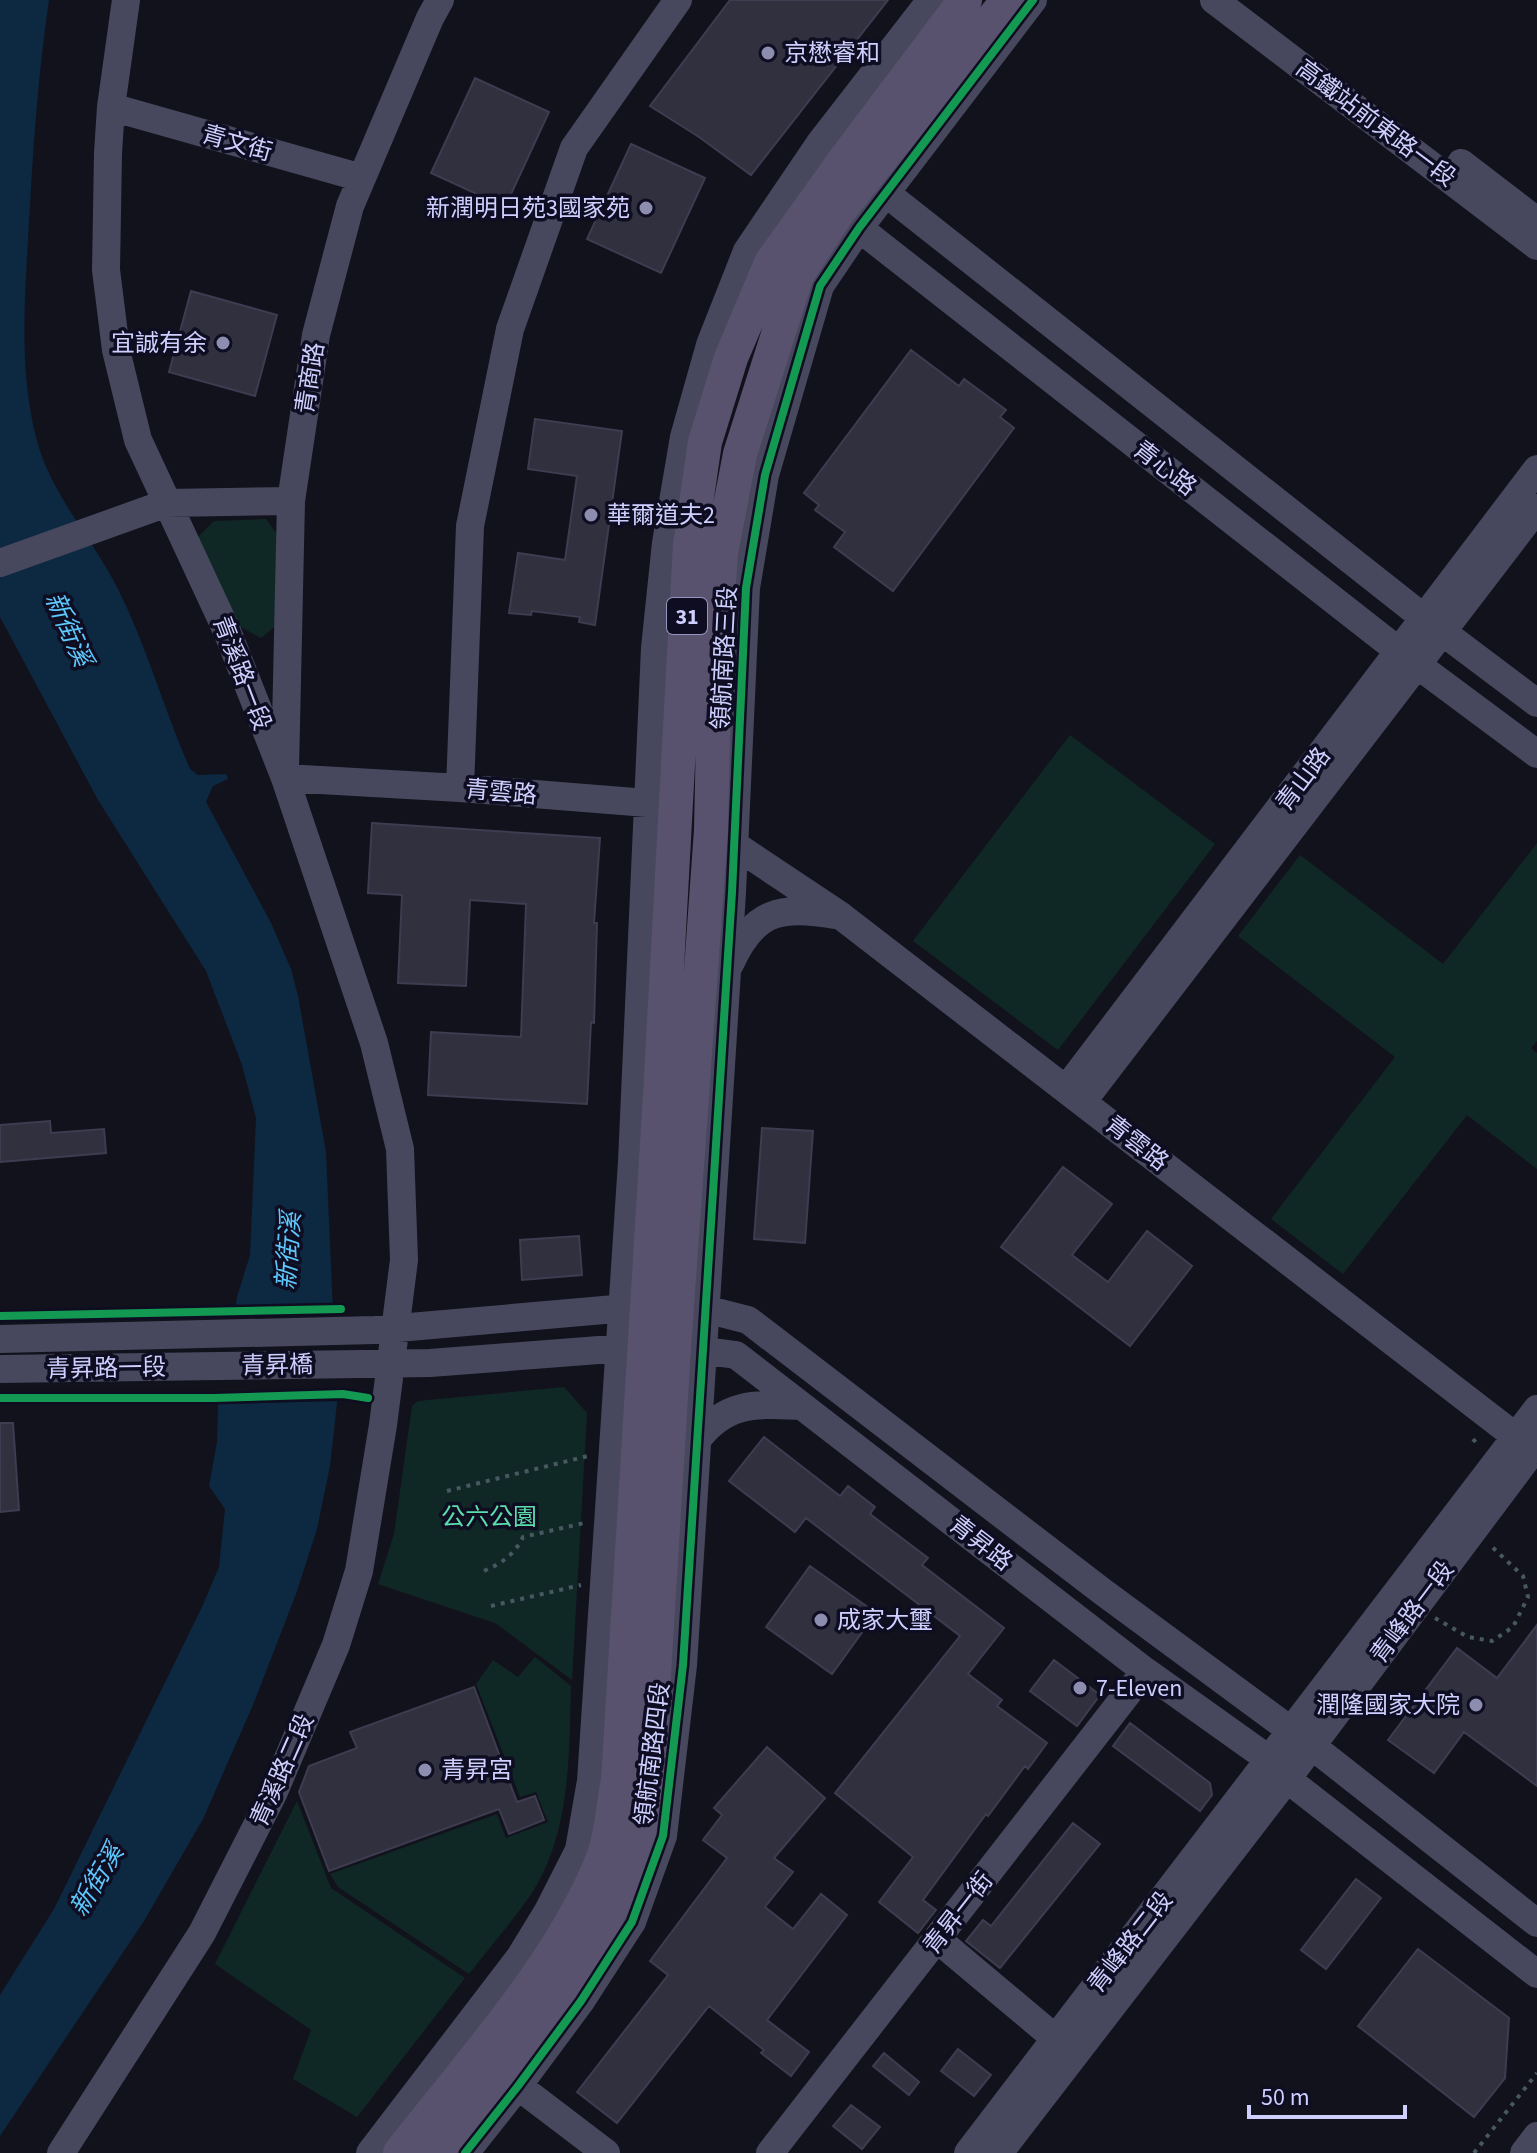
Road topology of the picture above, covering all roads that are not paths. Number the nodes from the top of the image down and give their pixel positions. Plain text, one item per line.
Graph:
1 (126, 0) edge
2 (440, 0) edge
3 (678, 0) edge
4 (931, 0) edge
5 (965, 0) edge
6 (1008, 0) edge
7 (1033, 0) edge
8 (1214, 0) edge
9 (1246, 0) edge
10 (111, 107) junction
11 (854, 169) junction
12 (362, 178) junction
13 (828, 204) junction
14 (1537, 221) edge
15 (1537, 246) edge
16 (1537, 469) edge
17 (291, 501) junction
18 (167, 503) junction
19 (1537, 508) edge
20 (0, 563) edge
21 (1433, 625) junction
22 (1408, 659) junction
23 (1537, 703) edge
24 (1537, 754) edge
25 (285, 778) junction
26 (460, 788) junction
27 (662, 810) junction
28 (723, 837) junction
29 (841, 916) junction
30 (728, 968) junction
31 (1075, 1095) junction
32 (663, 1308) junction
33 (341, 1330) joint
34 (212, 1334) joint
35 (0, 1339) edge
36 (393, 1345) junction
37 (660, 1348) junction
38 (342, 1363) joint
39 (213, 1367) joint
40 (0, 1369) edge
41 (801, 1406) junction
42 (1537, 1409) edge
43 (697, 1440) junction
44 (1529, 1444) edge
45 (659, 1594) junction
46 (1145, 1671) junction
47 (678, 1707) junction
48 (1302, 1739) junction
49 (1279, 1769) junction
50 (1537, 1923) edge
51 (937, 1939) junction
52 (1537, 1974) edge
53 (1065, 2047) junction
54 (518, 2086) junction
55 (1537, 2136) edge
56 (61, 2153) edge
57 (370, 2153) edge
58 (400, 2153) edge
59 (435, 2153) edge
60 (465, 2153) edge
61 (606, 2153) edge
62 (770, 2153) edge
63 (968, 2153) edge
64 (999, 2153) edge
65 (1524, 2153) edge

1 - 10 street, 青溪路一段
2 - 12 street, 青商路
3 - 26 street
4 - 11 street, 領航南路三段 / 31
5 - 11 main road, 領航南路三段 / 31
6 - 11 main road, 領航南路三段 / 31
7 - 11 street, 領航南路三段 / 31
8 - 15 street, 高鐵站前東路一段
9 - 14 street, 高鐵站前東路一段
10 - 12 street, 青文街
10 - 18 street, 青溪路一段
11 - 13 main road, 領航南路三段 / 31
11 - 13 street, 領航南路三段 / 31
11 - 21 street, 青心路
12 - 17 street, 青商路
13 - 22 street, 青心路
13 - 27 main road, 領航南路三段 / 31
13 - 28 main road, 領航南路三段 / 31
16 - 21 street, 青山路
17 - 18 street
17 - 25 street, 青商路
18 - 20 street
18 - 25 street, 青溪路一段
19 - 21 street, 青山路
21 - 22 street, 青山路
21 - 23 street, 青心路
22 - 24 street, 青心路
22 - 31 street, 青山路
25 - 26 street, 青雲路
25 - 36 street, 青溪路一段
26 - 27 street, 青雲路
27 - 28 street, 青雲路
27 - 32 main road, 領航南路三段 / 31
28 - 29 street, 青雲路
28 - 30 street, 領航南路三段 / 31
28 - 32 main road, 領航南路三段 / 31
29 - 30 street
29 - 31 street, 青雲路
30 - 32 street, 領航南路三段 / 31
31 - 44 street, 青雲路
32 - 36 street, 青昇路
32 - 37 main road, 領航南路三段 / 31
32 - 37 street, 領航南路四段 / 31
32 - 48 street, 青昇路
33 - 34 street, 青昇橋
33 - 36 street, 青昇路
34 - 35 street, 青昇路一段
36 - 37 street, 青昇路
36 - 38 street, 青昇路
36 - 56 street, 青溪路二段
37 - 41 street, 青昇路
37 - 43 street, 領航南路四段 / 31
37 - 45 main road, 領航南路四段 / 31
37 - 57 street, 領航南路四段 / 31
37 - 58 main road, 領航南路四段 / 31
38 - 39 street, 青昇橋
39 - 40 street, 青昇路一段
41 - 43 street
41 - 46 street, 青昇路
42 - 44 street, 青峰路一段
43 - 47 street, 領航南路四段 / 31
44 - 48 street, 青峰路一段
45 - 47 street
45 - 59 main road, 領航南路四段 / 31
46 - 49 street, 青昇路
46 - 51 street, 青昇一街
47 - 54 street, 領航南路四段 / 31
48 - 49 street, 青峰路二段
48 - 50 street, 青昇路
49 - 52 street, 青昇路
49 - 53 street, 青峰路二段
51 - 53 street
51 - 62 street, 青昇一街
53 - 63 street, 青峰路二段
53 - 64 street, 青峰路二段
54 - 60 street, 領航南路四段 / 31
54 - 61 street
55 - 65 street

